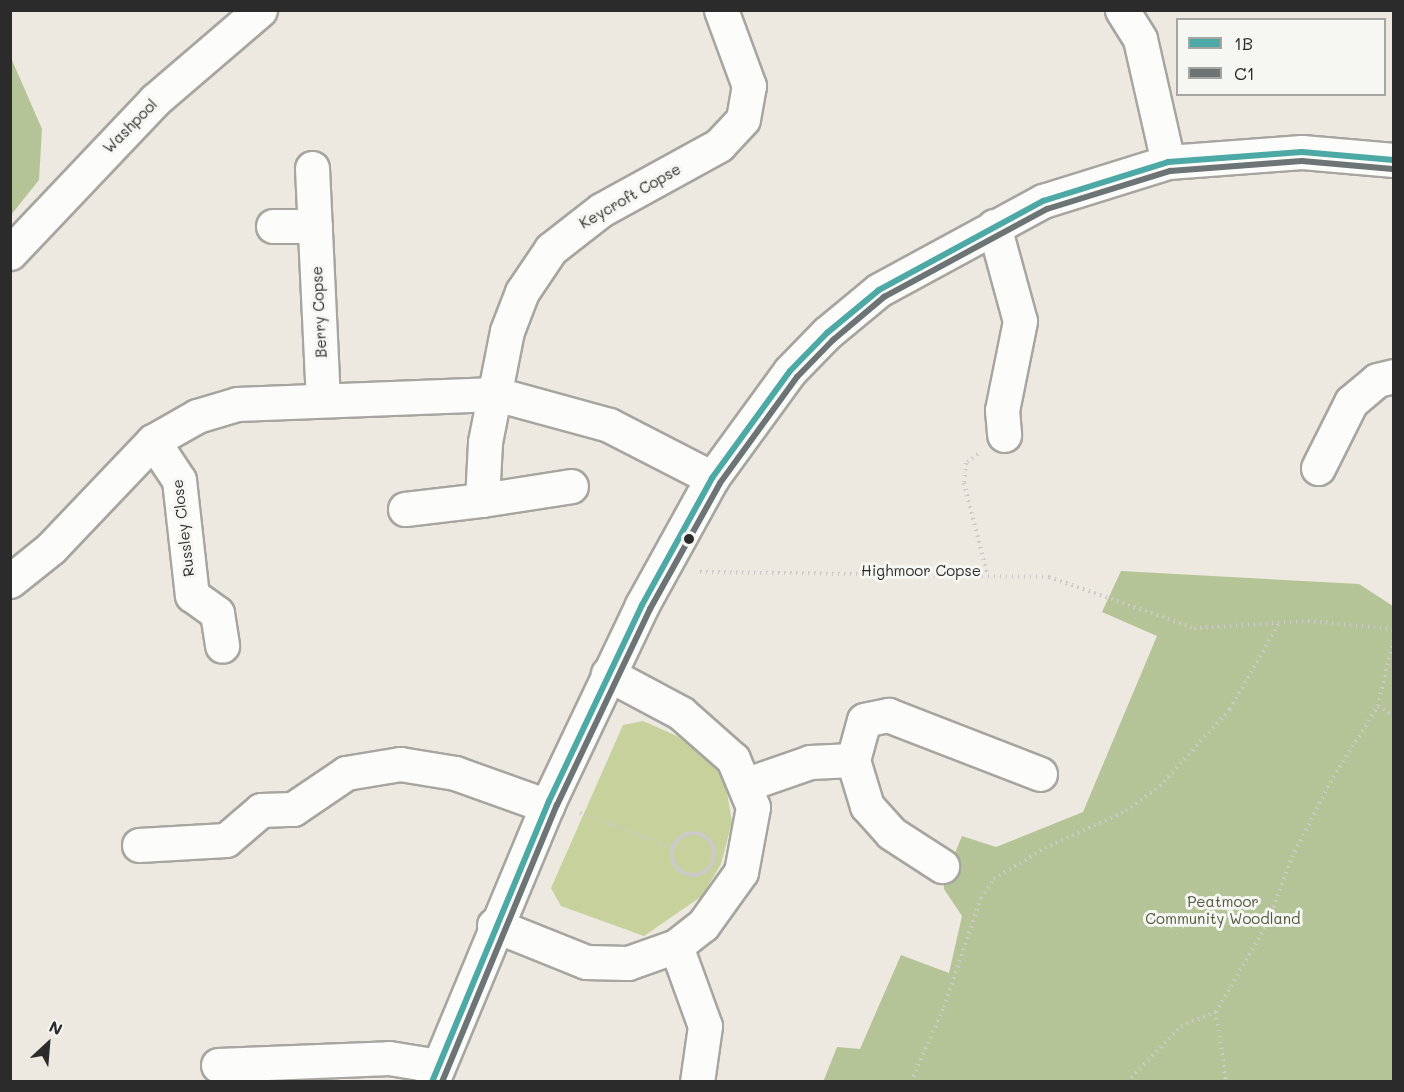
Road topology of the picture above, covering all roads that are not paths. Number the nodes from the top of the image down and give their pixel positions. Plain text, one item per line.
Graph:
1 (260, 10) edge
2 (722, 10) edge
3 (1122, 10) edge
4 (1394, 160) edge
5 (1168, 162) junction
6 (312, 168) dead end
7 (273, 226) dead end
8 (315, 226) junction
9 (994, 226) junction
10 (10, 253) edge
11 (1394, 376) edge
12 (496, 394) junction
13 (323, 399) junction
14 (1004, 435) road end
15 (153, 441) junction
16 (1318, 468) dead end
17 (712, 478) junction
18 (571, 486) dead end
19 (483, 500) junction
20 (405, 509) dead end
21 (10, 581) edge
22 (222, 645) dead end
23 (608, 674) junction
24 (853, 760) junction
25 (1040, 774) dead end
26 (747, 784) junction
27 (548, 803) junction
28 (140, 845) dead end
29 (942, 866) dead end
30 (494, 925) junction
31 (676, 946) junction
32 (218, 1065) dead end
33 (435, 1074) edge
34 (697, 1082) edge

1 - 10 street, Washpool
2 - 12 street, Keycroft Copse
3 - 5 street
4 - 5 street
5 - 9 street
6 - 8 street, Berry Copse
7 - 8 street
8 - 13 street, Berry Copse
9 - 14 street
9 - 17 street
11 - 16 street
12 - 13 street
12 - 17 street
12 - 19 street, Keycroft Copse
13 - 15 street
15 - 21 street
15 - 22 street, Russley Close
17 - 23 street
18 - 19 street
19 - 20 street
23 - 26 street
23 - 27 street
24 - 25 street
24 - 26 street
24 - 29 street
26 - 31 street
27 - 28 street
27 - 30 street
30 - 31 street
30 - 33 street
31 - 34 street
32 - 33 street

